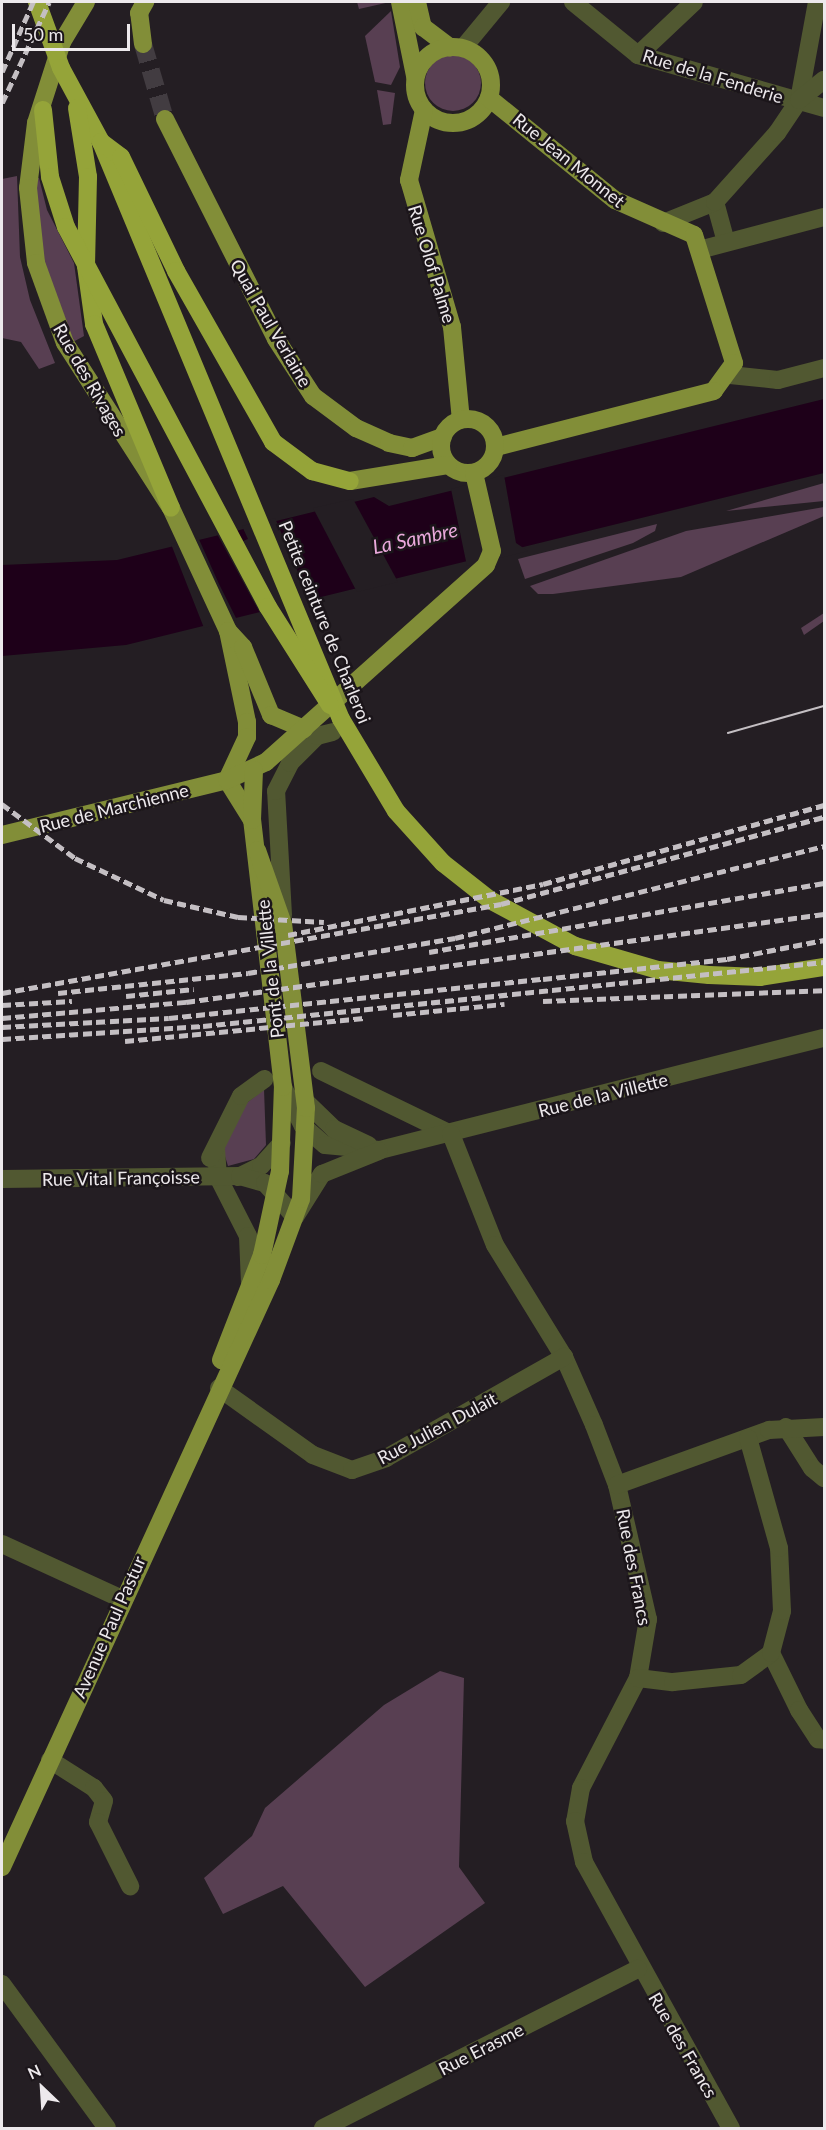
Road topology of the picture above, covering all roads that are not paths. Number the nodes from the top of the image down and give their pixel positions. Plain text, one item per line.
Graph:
1 (37, 2) edge
2 (86, 2) edge
3 (145, 2) edge
4 (400, 2) edge
5 (417, 2) edge
6 (501, 2) edge
7 (573, 2) edge
8 (694, 2) edge
9 (817, 2) edge
10 (143, 44) tunnel mouth
11 (456, 48) junction
12 (638, 55) junction
13 (415, 76) junction
14 (825, 80) edge
15 (489, 98) junction
16 (799, 100) junction
17 (77, 106) junction
18 (825, 108) edge
19 (43, 110) junction
20 (424, 110) junction
21 (165, 119) tunnel mouth
22 (101, 142) junction
23 (715, 202) junction
24 (825, 217) edge
25 (663, 223) junction
26 (726, 243) junction
27 (703, 249) junction
28 (825, 368) edge
29 (730, 375) junction
30 (461, 420) junction
31 (442, 437) junction
32 (496, 447) junction
33 (448, 465) junction
34 (475, 475) junction
35 (350, 481) joint
36 (171, 508) junction
37 (243, 668) junction
38 (337, 726) junction
39 (304, 729) junction
40 (254, 770) junction
41 (226, 780) junction
42 (252, 820) junction
43 (2, 835) edge
44 (257, 850) junction
45 (283, 924) junction
46 (825, 967) edge
47 (825, 1038) edge
48 (321, 1071) dead end
49 (264, 1079) dead end
50 (283, 1087) junction
51 (308, 1122) junction
52 (282, 1123) joint
53 (451, 1134) junction
54 (282, 1143) junction
55 (216, 1149) junction
56 (380, 1150) junction
57 (322, 1174) joint
58 (240, 1176) junction
59 (218, 1177) junction
60 (190, 1178) junction
61 (2, 1179) edge
62 (277, 1195) junction
63 (228, 1197) junction
64 (295, 1217) junction
65 (249, 1289) junction
66 (564, 1358) junction
67 (219, 1388) junction
68 (786, 1427) junction
69 (825, 1427) edge
70 (748, 1438) junction
71 (825, 1478) edge
72 (617, 1485) junction
73 (2, 1544) edge
74 (122, 1599) junction
75 (771, 1653) junction
76 (638, 1678) junction
77 (825, 1740) edge
78 (50, 1760) junction
79 (2, 1867) edge
80 (130, 1886) dead end
81 (638, 1969) junction
82 (2, 1984) edge
83 (107, 2128) edge
84 (323, 2128) edge
85 (731, 2128) edge

1 - 17 highway, Petite ceinture de Charleroi
2 - 19 main road, Rue des Rivages
3 - 10 main road
4 - 13 main road
5 - 11 main road
6 - 11 street
7 - 12 street, Rue de la Fenderie
8 - 12 street
9 - 16 street
11 - 13 main road
11 - 15 main road
12 - 16 street, Rue de la Fenderie
13 - 20 main road
14 - 16 street
15 - 20 main road
15 - 25 main road, Rue Jean Monnet
16 - 18 street, Rue de la Fenderie
16 - 23 street
17 - 22 highway, Petite ceinture de Charleroi
17 - 36 highway
19 - 36 main road, Rue des Rivages
19 - 38 highway
20 - 30 main road, Rue Olof Palme
21 - 31 main road, Quai Paul Verlaine
22 - 35 highway
22 - 38 highway, Petite ceinture de Charleroi
23 - 25 street
23 - 26 street
24 - 26 street
25 - 27 main road, Rue Jean Monnet
26 - 27 street
27 - 29 main road
28 - 29 street
29 - 32 main road
30 - 31 main road
30 - 32 main road
31 - 33 main road
32 - 34 main road
33 - 34 main road
33 - 35 main road
34 - 39 main road, Rue de Marchienne
36 - 37 main road, Rue des Rivages
37 - 39 main road
37 - 41 main road
38 - 45 street, Pont de la Villette
38 - 46 highway, Petite ceinture de Charleroi
39 - 40 main road, Rue de Marchienne
40 - 41 main road, Rue de Marchienne
40 - 42 main road, Pont de la Villette
41 - 42 main road
41 - 43 main road, Rue de Marchienne
42 - 44 main road, Pont de la Villette
44 - 45 main road, Pont de la Villette
44 - 50 main road, Pont de la Villette
45 - 51 main road, Pont de la Villette
47 - 53 street, Rue de la Villette
48 - 53 street
49 - 55 street
50 - 51 street, Pont de la Villette
50 - 52 main road, Pont de la Villette
51 - 56 street, Rue de la Villette
51 - 64 main road, Avenue Paul Pastur
52 - 54 main road, Avenue Paul Pastur
53 - 56 street, Rue de la Villette
53 - 66 street, Rue des Francs
54 - 58 street
54 - 62 main road, Avenue Paul Pastur
55 - 59 street
55 - 60 street
56 - 57 street, Rue de la Villette
57 - 64 street, Avenue Paul Pastur
58 - 59 street, Rue Vital Françoisse
58 - 62 street, Rue Vital Françoisse
58 - 63 street, Rue Vital Françoisse
59 - 60 street, Rue Vital Françoisse
59 - 63 street
60 - 61 street, Rue Vital Françoisse
62 - 64 street, Rue Vital Françoisse
62 - 65 main road, Avenue Paul Pastur
63 - 65 street
64 - 67 main road, Avenue Paul Pastur
65 - 67 main road, Avenue Paul Pastur
66 - 67 street, Rue Julien Dulait
66 - 72 street, Rue des Francs
67 - 74 main road, Avenue Paul Pastur
68 - 69 street
68 - 70 street
68 - 71 street
70 - 72 street
70 - 75 street
72 - 76 street, Rue des Francs
73 - 74 street
74 - 78 main road, Avenue Paul Pastur
75 - 76 street
75 - 77 street
76 - 81 street, Rue des Francs
78 - 79 main road, Avenue Paul Pastur
78 - 80 street
81 - 84 street, Rue Erasme
81 - 85 street, Rue des Francs
82 - 83 street

